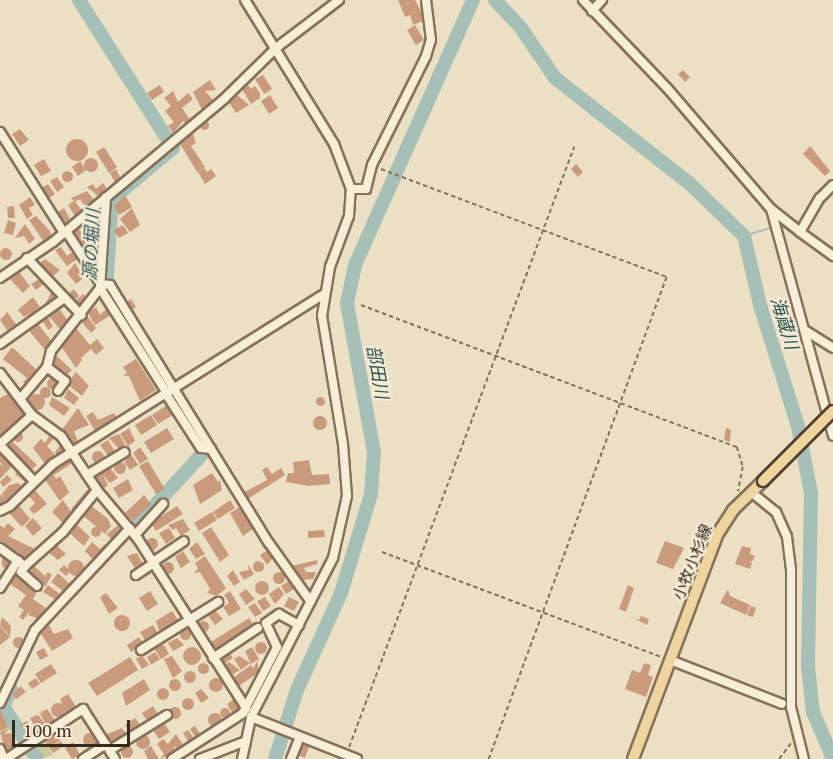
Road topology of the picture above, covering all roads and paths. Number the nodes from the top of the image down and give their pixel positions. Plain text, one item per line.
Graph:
1 (245, 0) edge
2 (339, 0) edge
3 (426, 0) edge
4 (582, 0) edge
5 (602, 0) edge
6 (592, 10) junction
7 (276, 48) junction
8 (0, 133) edge
9 (574, 147) dead end
10 (380, 169) dead end
11 (833, 185) edge
12 (351, 189) junction
13 (106, 197) junction
14 (771, 209) junction
15 (542, 229) junction
16 (65, 232) junction
17 (800, 232) junction
18 (833, 256) edge
19 (27, 258) junction
20 (0, 278) edge
21 (103, 285) junction
22 (324, 294) junction
23 (63, 299) junction
24 (361, 305) dead end
25 (81, 315) junction
26 (806, 331) junction
27 (0, 344) edge
28 (833, 348) edge
29 (495, 357) junction
30 (47, 367) junction
31 (0, 373) edge
32 (170, 391) junction
33 (58, 392) dead end
34 (21, 398) junction
35 (621, 403) junction
36 (833, 411) edge
37 (32, 415) junction
38 (833, 436) edge
39 (0, 444) edge
40 (211, 449) junction
41 (72, 453) junction
42 (125, 453) dead end
43 (87, 475) junction
44 (33, 480) junction
45 (98, 490) junction
46 (751, 492) junction
47 (163, 504) dead end
48 (736, 507) junction
49 (0, 511) edge
50 (132, 532) junction
51 (184, 542) dead end
52 (0, 548) edge
53 (382, 552) dead end
54 (153, 562) junction
55 (22, 563) junction
56 (418, 566) junction
57 (136, 575) dead end
58 (38, 586) dead end
59 (0, 588) edge
60 (218, 602) dead end
61 (311, 602) junction
62 (544, 613) junction
63 (190, 620) junction
64 (299, 625) junction
65 (258, 628) dead end
66 (141, 650) dead end
67 (213, 658) junction
68 (670, 660) junction
69 (0, 703) edge
70 (782, 704) dead end
71 (246, 708) junction
72 (167, 715) dead end
73 (251, 717) junction
74 (296, 736) junction
75 (796, 738) junction
76 (246, 741) junction
77 (108, 747) junction
78 (0, 749) edge
79 (346, 755) junction
80 (5, 759) edge
81 (83, 759) edge
82 (116, 759) edge
83 (172, 759) edge
84 (200, 759) edge
85 (242, 759) edge
86 (291, 759) edge
87 (357, 759) edge
88 (489, 759) edge
89 (633, 759) edge
90 (779, 759) edge
91 (804, 759) edge

1 - 7 street
2 - 7 street
3 - 12 street
4 - 6 street
5 - 6 street
6 - 14 street
7 - 12 street
7 - 13 street
8 - 16 street
9 - 15 path
10 - 15 path
11 - 17 street
12 - 22 street
13 - 16 street
13 - 21 street
14 - 17 street
14 - 26 street
15 - 29 path
15 - 35 path
16 - 19 street
16 - 21 street
17 - 18 street
19 - 20 street
19 - 23 street
21 - 25 street
21 - 32 street
22 - 32 street
22 - 61 street
23 - 25 street
23 - 27 street
24 - 29 path
25 - 30 street
26 - 28 street
26 - 38 street
29 - 35 path
29 - 56 path
30 - 33 street
30 - 34 street
31 - 34 street
32 - 40 street
32 - 40 street
32 - 41 street
34 - 37 street
35 - 48 path
35 - 62 path
36 - 46 main road, 小牧小杉線, bridge
37 - 39 street
37 - 41 street
39 - 44 street
40 - 61 street
41 - 43 street
41 - 44 street
42 - 43 street
43 - 45 street
44 - 49 street
45 - 50 street
45 - 55 street
46 - 48 main road, 小牧小杉線
46 - 75 street
47 - 50 street
48 - 68 main road, 小牧小杉線
50 - 54 street
50 - 69 street
51 - 54 street
52 - 55 street
53 - 56 path
54 - 57 street
54 - 63 street
55 - 58 street
55 - 59 street
56 - 62 path
56 - 79 path
60 - 63 street
61 - 64 street
62 - 68 path
62 - 88 path
63 - 66 street
63 - 67 street
64 - 71 street
64 - 73 street
65 - 67 street
67 - 71 street
68 - 70 street
68 - 89 main road, 小牧小杉線
71 - 83 street
72 - 77 street
73 - 74 street
73 - 76 street
74 - 79 street
74 - 86 street
75 - 90 path
75 - 91 street
76 - 84 street
76 - 85 street
77 - 80 street
77 - 81 street
77 - 82 street
78 - 80 street
79 - 87 street

